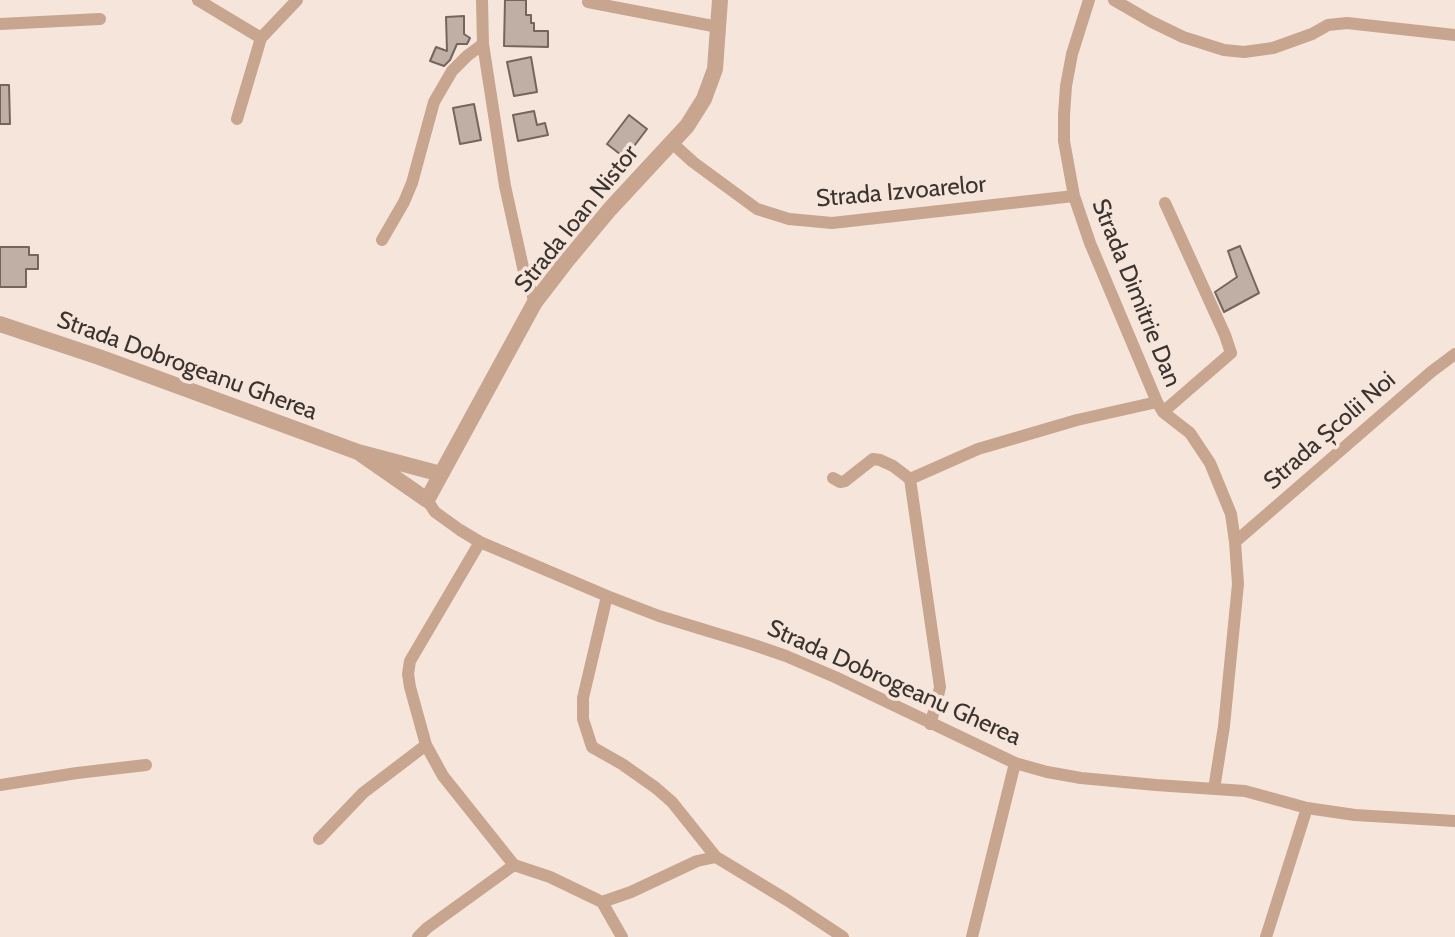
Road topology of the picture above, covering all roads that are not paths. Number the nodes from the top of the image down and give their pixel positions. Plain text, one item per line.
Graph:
1 (198, 0) edge
2 (297, 0) edge
3 (482, 0) edge
4 (720, 0) edge
5 (1089, 0) edge
6 (1114, 0) edge
7 (588, 2) dead end
8 (100, 19) dead end
9 (0, 24) edge
10 (718, 27) junction
11 (1455, 35) edge
12 (261, 38) junction
13 (483, 44) junction
14 (237, 120) dead end
15 (671, 142) junction
16 (1074, 196) junction
17 (1165, 203) dead end
18 (382, 240) dead end
19 (535, 302) junction
20 (0, 324) edge
21 (1455, 354) edge
22 (1160, 407) junction
23 (358, 452) junction
24 (441, 474) junction
25 (833, 478) dead end
26 (910, 479) junction
27 (427, 500) junction
28 (480, 542) junction
29 (1235, 542) junction
30 (607, 596) junction
31 (930, 724) junction
32 (426, 745) junction
33 (1015, 763) junction
34 (146, 765) dead end
35 (0, 785) edge
36 (1214, 789) junction
37 (1307, 808) junction
38 (1455, 821) edge
39 (318, 839) dead end
40 (716, 858) junction
41 (514, 865) junction
42 (602, 902) junction
43 (418, 937) edge
44 (622, 937) edge
45 (843, 937) edge
46 (972, 937) edge
47 (1266, 937) edge

1 - 12 street
2 - 12 street
3 - 13 street
4 - 10 street, Strada Ioan Nistor
5 - 16 street, Strada Dimitrie Dan
6 - 11 street
7 - 10 street
8 - 9 street
10 - 15 street, Strada Ioan Nistor
12 - 14 street
13 - 18 street
13 - 19 street
15 - 16 street, Strada Izvoarelor
15 - 19 street, Strada Ioan Nistor
16 - 22 street, Strada Dimitrie Dan
17 - 22 street
19 - 24 street, Strada Ioan Nistor
20 - 23 street, Strada Dobrogeanu Gherea
21 - 29 street, Strada Școlii Noi
22 - 26 street
22 - 29 street, Strada Dimitrie Dan
23 - 24 street, Strada Dobrogeanu Gherea
23 - 27 street, Strada Dobrogeanu Gherea
24 - 27 street, Strada Ioan Nistor
25 - 26 street
26 - 31 street
27 - 28 street, Strada Dobrogeanu Gherea
28 - 30 street, Strada Dobrogeanu Gherea
28 - 32 street
29 - 36 street, Strada Dimitrie Dan
30 - 31 street, Strada Dobrogeanu Gherea
30 - 40 street
31 - 33 street, Strada Dobrogeanu Gherea
32 - 39 street
32 - 41 street
33 - 36 street, Strada Dobrogeanu Gherea
33 - 46 street
34 - 35 street
36 - 37 street, Strada Dobrogeanu Gherea
37 - 38 street, Strada Dobrogeanu Gherea
37 - 47 street
40 - 42 street
40 - 45 street
41 - 42 street
41 - 43 street
42 - 44 street

